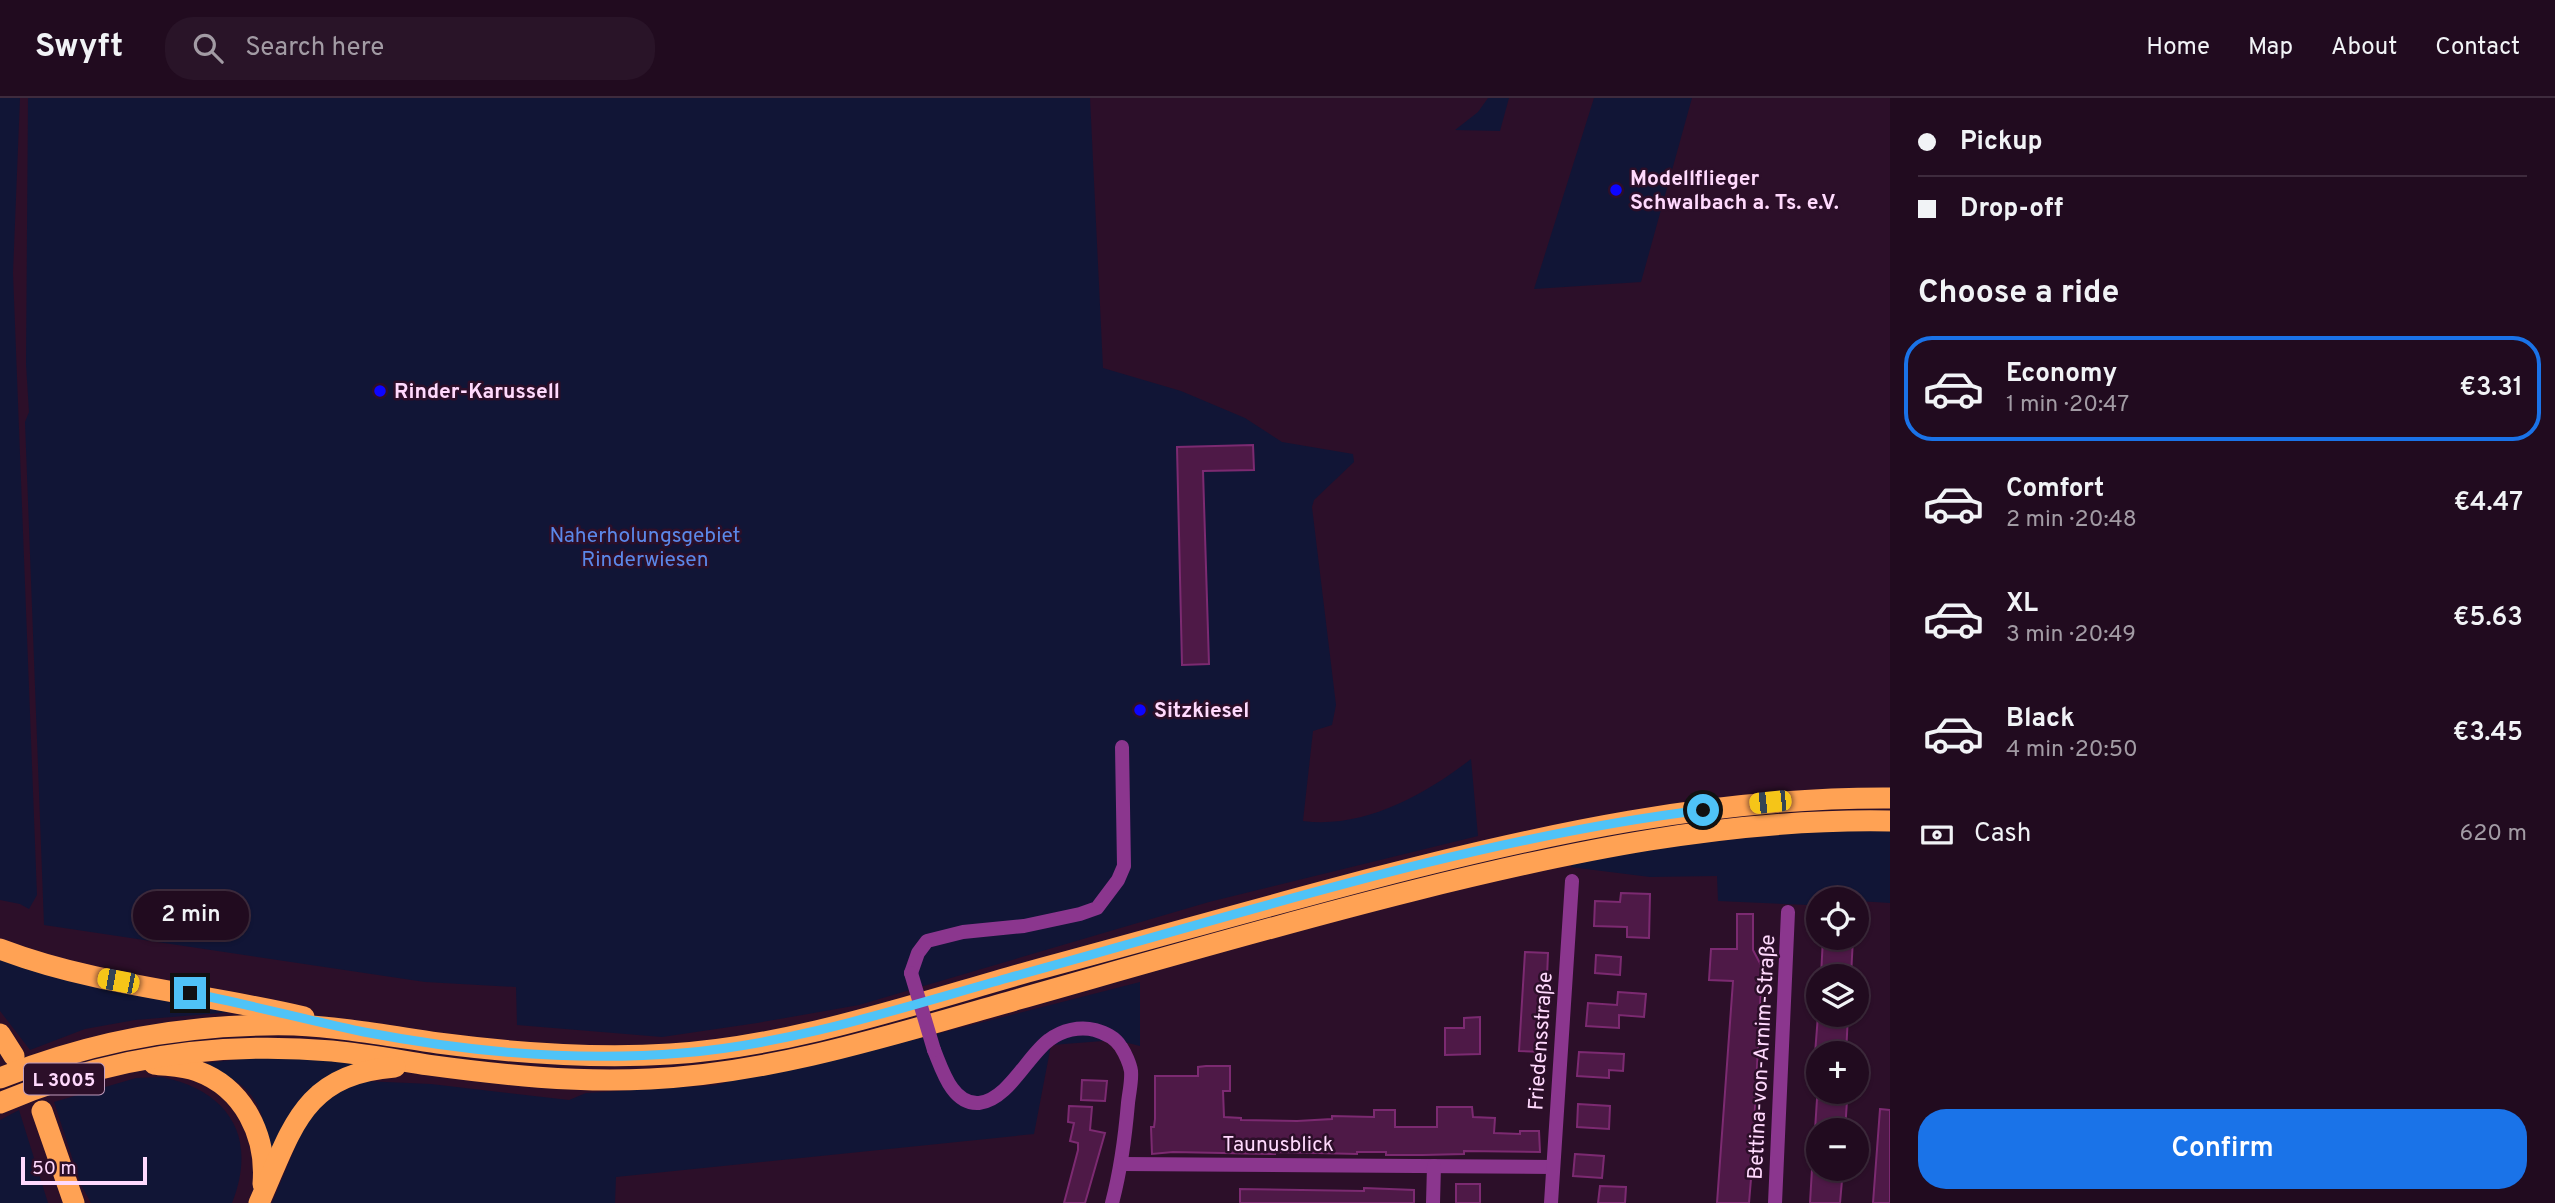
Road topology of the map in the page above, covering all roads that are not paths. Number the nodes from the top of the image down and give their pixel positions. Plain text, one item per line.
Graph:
1 (1122, 747) dead end
2 (1890, 798) edge
3 (1890, 821) edge
4 (1572, 881) dead end
5 (1788, 912) dead end
6 (0, 948) edge
7 (364, 1032) junction
8 (0, 1034) edge
9 (14, 1056) dead end
10 (130, 1061) junction
11 (427, 1065) junction
12 (0, 1078) edge
13 (0, 1103) edge
14 (41, 1111) dead end
15 (1123, 1164) junction
16 (1434, 1166) junction
17 (1553, 1167) junction
18 (261, 1200) edge
19 (74, 1203) edge
20 (1112, 1203) edge
21 (1433, 1203) edge
22 (1551, 1203) edge
23 (1775, 1203) edge

1 - 15 street, bridge
2 - 7 highway, L 3005
3 - 11 highway, L 3005
4 - 17 street, Friedensstraße
5 - 23 street, Bettina-von-Arnim-Straße
6 - 7 highway
7 - 12 highway, L 3005
8 - 9 highway
10 - 11 highway, L 3005
10 - 13 highway, L 3005
10 - 18 highway
11 - 18 highway
14 - 19 highway
15 - 16 street, Taunusblick
15 - 20 street
16 - 17 street, Taunusblick
16 - 21 street
17 - 22 street, Friedensstraße

